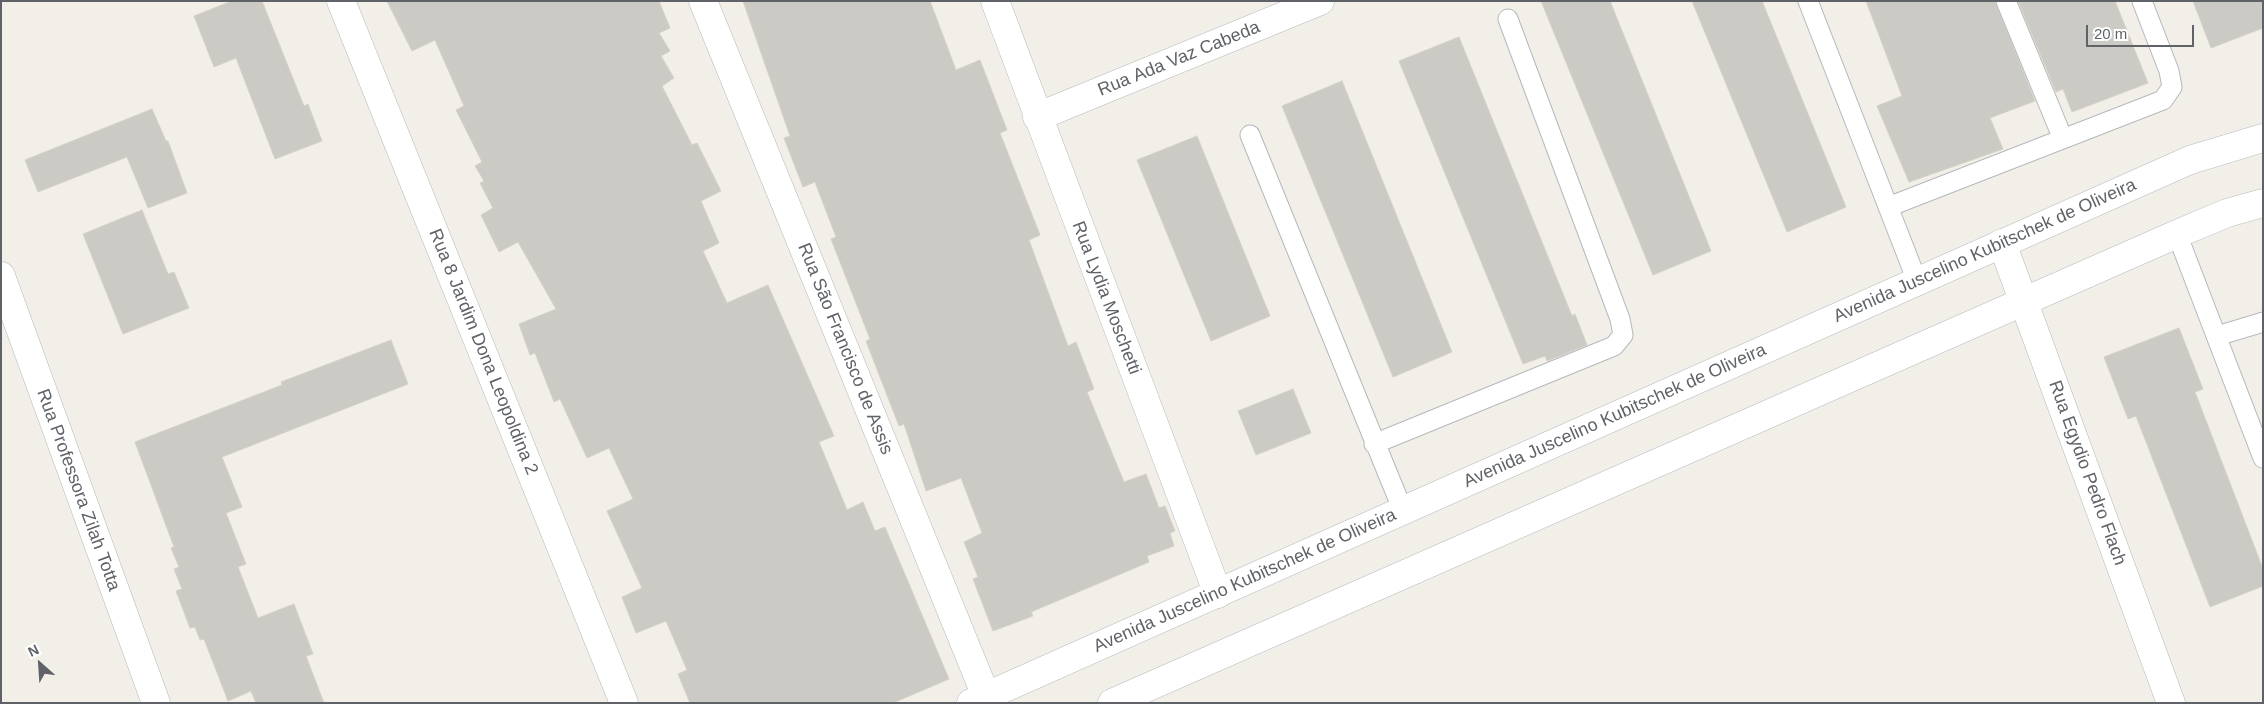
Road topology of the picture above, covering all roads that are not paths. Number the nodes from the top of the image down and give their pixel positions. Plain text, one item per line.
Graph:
1 (341, 1) edge
2 (703, 1) edge
3 (995, 1) edge
4 (1320, 1) edge
5 (1808, 1) edge
6 (2006, 1) edge
7 (2142, 1) edge
8 (1508, 19) dead end
9 (1037, 117) junction
10 (1250, 135) dead end
11 (2263, 138) edge
12 (2063, 139) junction
13 (2263, 203) edge
14 (1888, 207) junction
15 (2177, 234) junction
16 (2002, 243) junction
17 (1, 276) edge
18 (1917, 281) junction
19 (2024, 302) junction
20 (2263, 322) edge
21 (2216, 336) junction
22 (1374, 444) junction
23 (2263, 458) edge
24 (1402, 511) junction
25 (1218, 594) junction
26 (978, 700) edge
27 (156, 703) edge
28 (624, 703) edge
29 (1112, 703) edge
30 (2171, 703) edge

1 - 28 street, Rua 8 Jardim Dona Leopoldina 2
2 - 26 street, Rua São Francisco de Assis
3 - 9 street, Rua Lydia Moschetti
4 - 9 street, Rua Ada Vaz Cabeda
5 - 14 lane
6 - 12 lane
7 - 12 lane
8 - 22 lane
9 - 25 street, Rua Lydia Moschetti
10 - 22 lane
11 - 16 street, Avenida Juscelino Kubitschek de Oliveira
12 - 14 lane
13 - 15 street
14 - 18 lane
15 - 19 street
15 - 21 lane
16 - 18 street, Avenida Juscelino Kubitschek de Oliveira
16 - 19 street, Rua Egydio Pedro Flach
17 - 27 street, Rua Professora Zilah Totta
18 - 24 street, Avenida Juscelino Kubitschek de Oliveira
19 - 29 street
19 - 30 street, Rua Egydio Pedro Flach
20 - 21 lane
21 - 23 lane
22 - 24 lane
24 - 25 street, Avenida Juscelino Kubitschek de Oliveira
25 - 26 street, Avenida Juscelino Kubitschek de Oliveira

